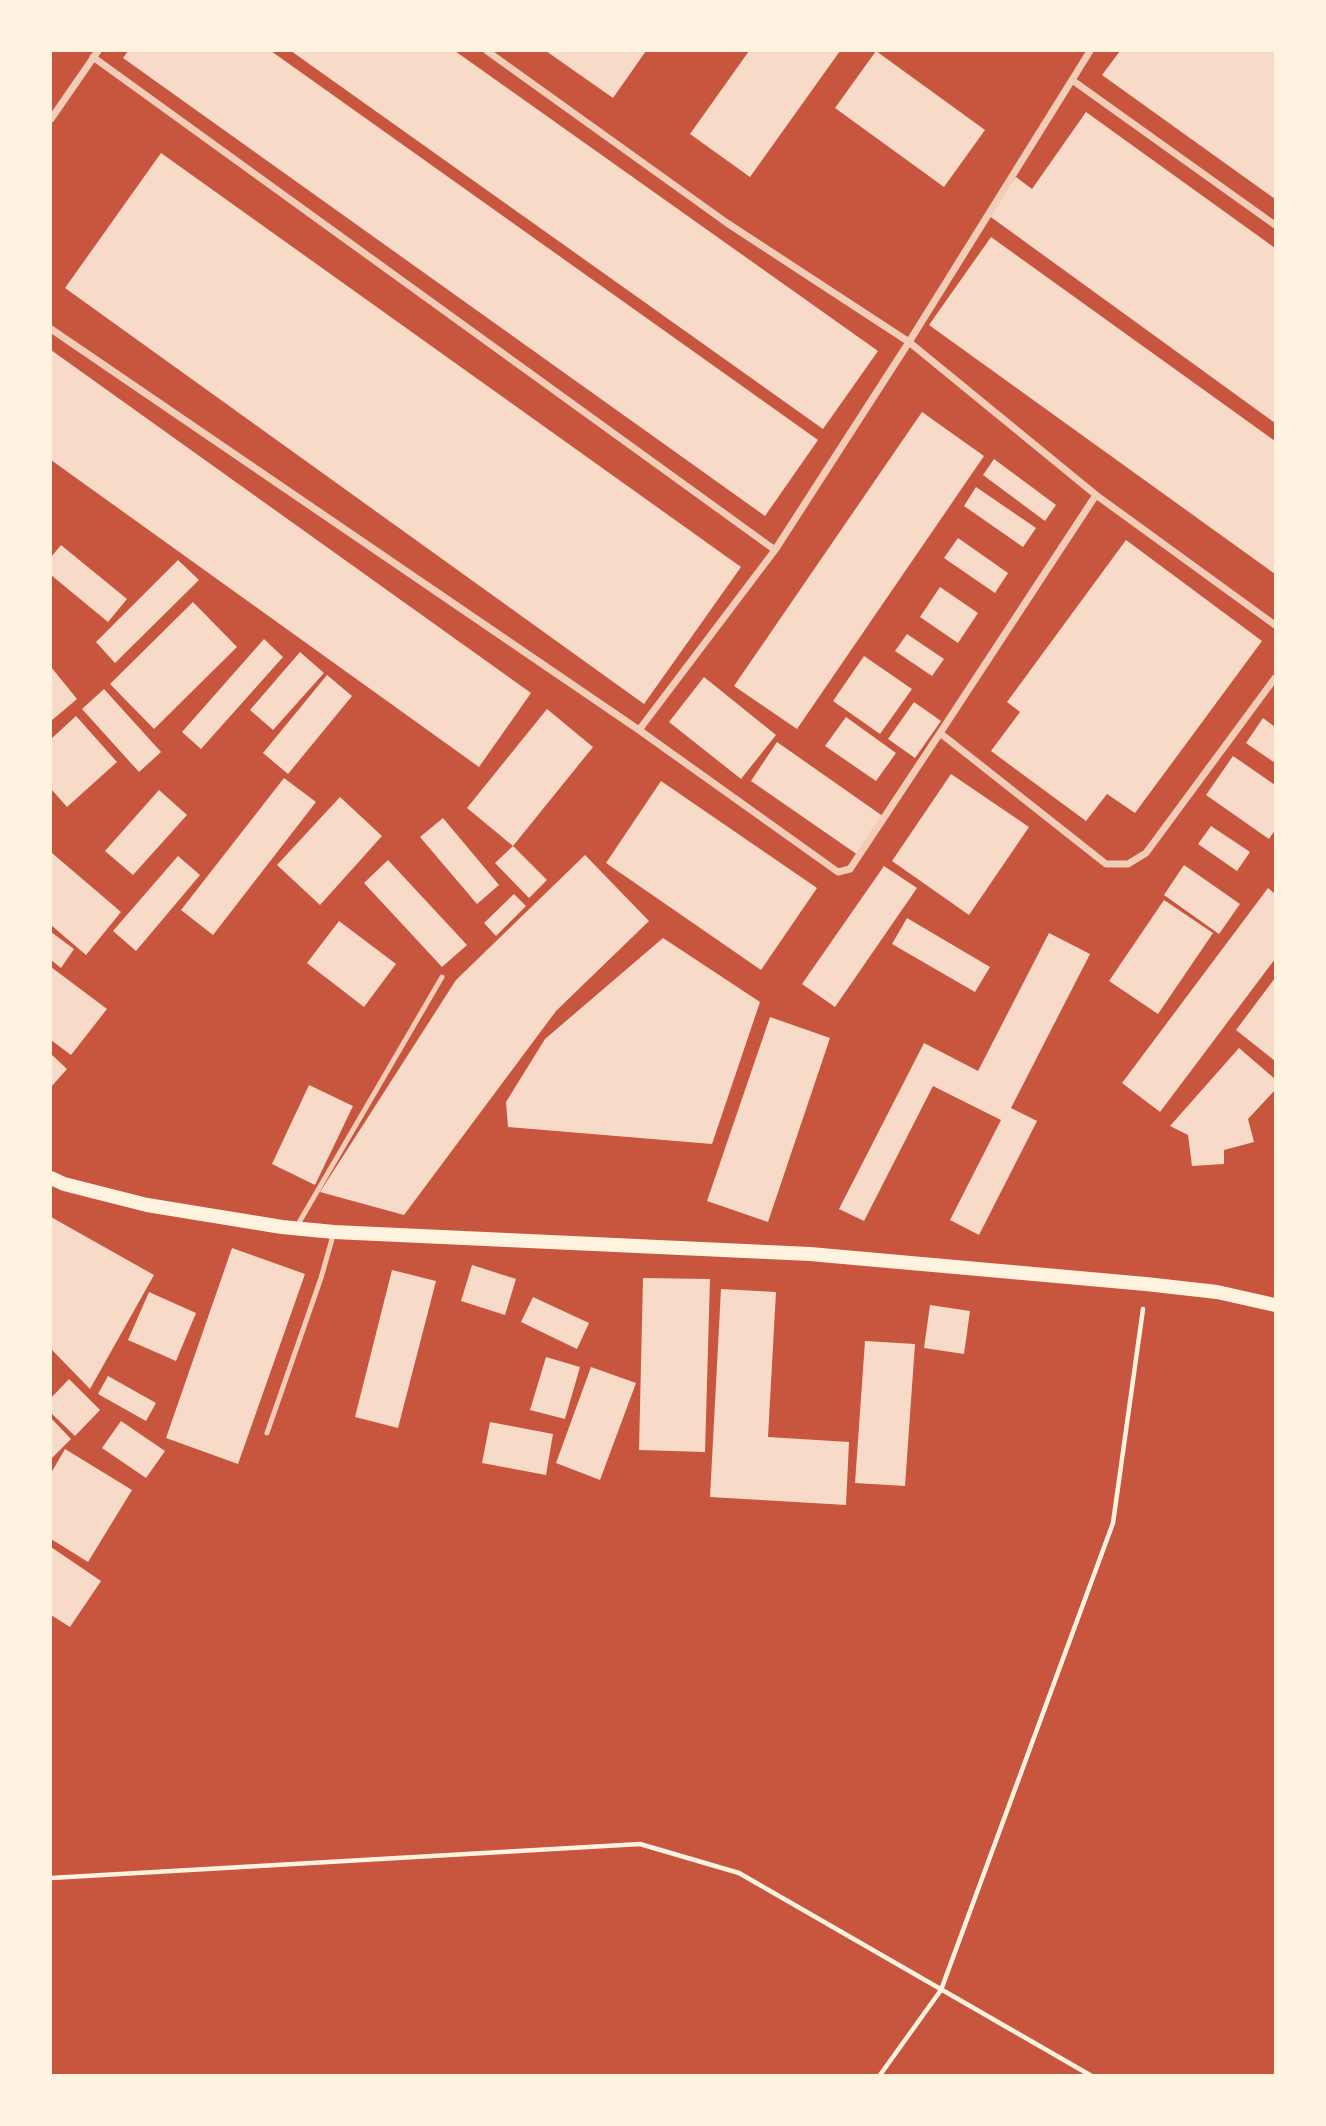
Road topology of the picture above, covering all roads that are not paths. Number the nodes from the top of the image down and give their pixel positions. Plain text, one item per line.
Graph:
1 (487, 51) edge
2 (1090, 51) edge
3 (96, 54) edge
4 (1072, 79) junction
5 (51, 119) edge
6 (1275, 225) edge
7 (51, 329) edge
8 (909, 342) junction
9 (1096, 495) junction
10 (775, 550) junction
11 (1275, 625) edge
12 (1275, 678) edge
13 (639, 730) junction
14 (940, 733) junction
15 (442, 977) dead end
16 (51, 1178) edge
17 (295, 1228) junction
18 (334, 1232) junction
19 (1275, 1305) edge
20 (267, 1433) dead end

1 - 8 street
2 - 4 street
3 - 5 street
3 - 10 street
4 - 6 street
4 - 8 street
7 - 13 street
8 - 9 street
8 - 10 street
9 - 11 street
9 - 14 street
10 - 13 street
12 - 14 street
13 - 14 street
15 - 17 lane
16 - 17 main road
17 - 18 main road
18 - 19 main road
18 - 20 lane

